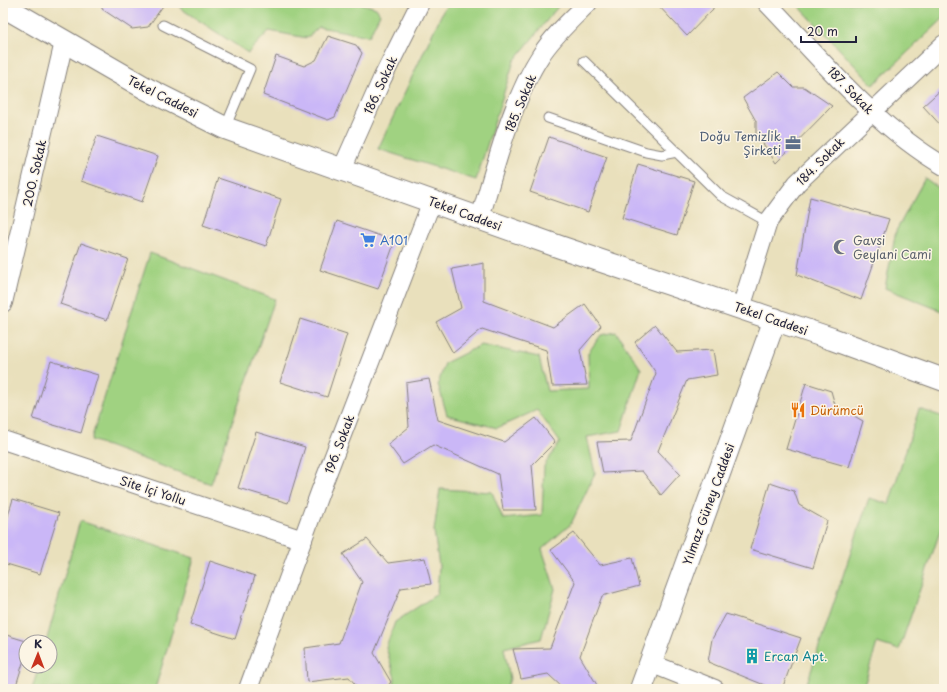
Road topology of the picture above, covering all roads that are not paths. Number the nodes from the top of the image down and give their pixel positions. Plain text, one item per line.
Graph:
1 (420, 3) edge
2 (588, 3) edge
3 (767, 3) edge
4 (3, 6) edge
5 (163, 25) dead end
6 (64, 42) junction
7 (944, 44) edge
8 (584, 61) dead end
9 (871, 112) junction
10 (548, 118) dead end
11 (225, 128) junction
12 (677, 152) junction
13 (944, 166) edge
14 (342, 169) junction
15 (432, 201) junction
16 (480, 218) junction
17 (768, 222) junction
18 (3, 303) edge
19 (741, 308) junction
20 (775, 319) junction
21 (944, 380) edge
22 (3, 440) edge
23 (303, 540) junction
24 (650, 663) junction
25 (248, 689) edge
26 (641, 689) edge
27 (715, 689) edge

1 - 14 street, 186. Sokak
2 - 16 street, 185. Sokak
3 - 9 street, 187. Sokak
4 - 6 street, Tekel Caddesi
5 - 11 lane
6 - 11 street, Tekel Caddesi
6 - 18 street, 200. Sokak
7 - 9 street, 184. Sokak
8 - 12 lane
9 - 13 street, 187. Sokak
9 - 17 street, 184. Sokak
10 - 12 lane
11 - 14 street, Tekel Caddesi
12 - 17 lane
14 - 15 street, Tekel Caddesi
15 - 16 street, Tekel Caddesi
15 - 23 street, 196. Sokak
16 - 19 street, Tekel Caddesi
17 - 19 street, 184. Sokak
19 - 20 street, Tekel Caddesi
20 - 21 street, Tekel Caddesi
20 - 24 street, Yılmaz Güney Caddesi
22 - 23 street, Site İçi Yollu
23 - 25 street, 196. Sokak
24 - 26 street, Yılmaz Güney Caddesi
24 - 27 street

